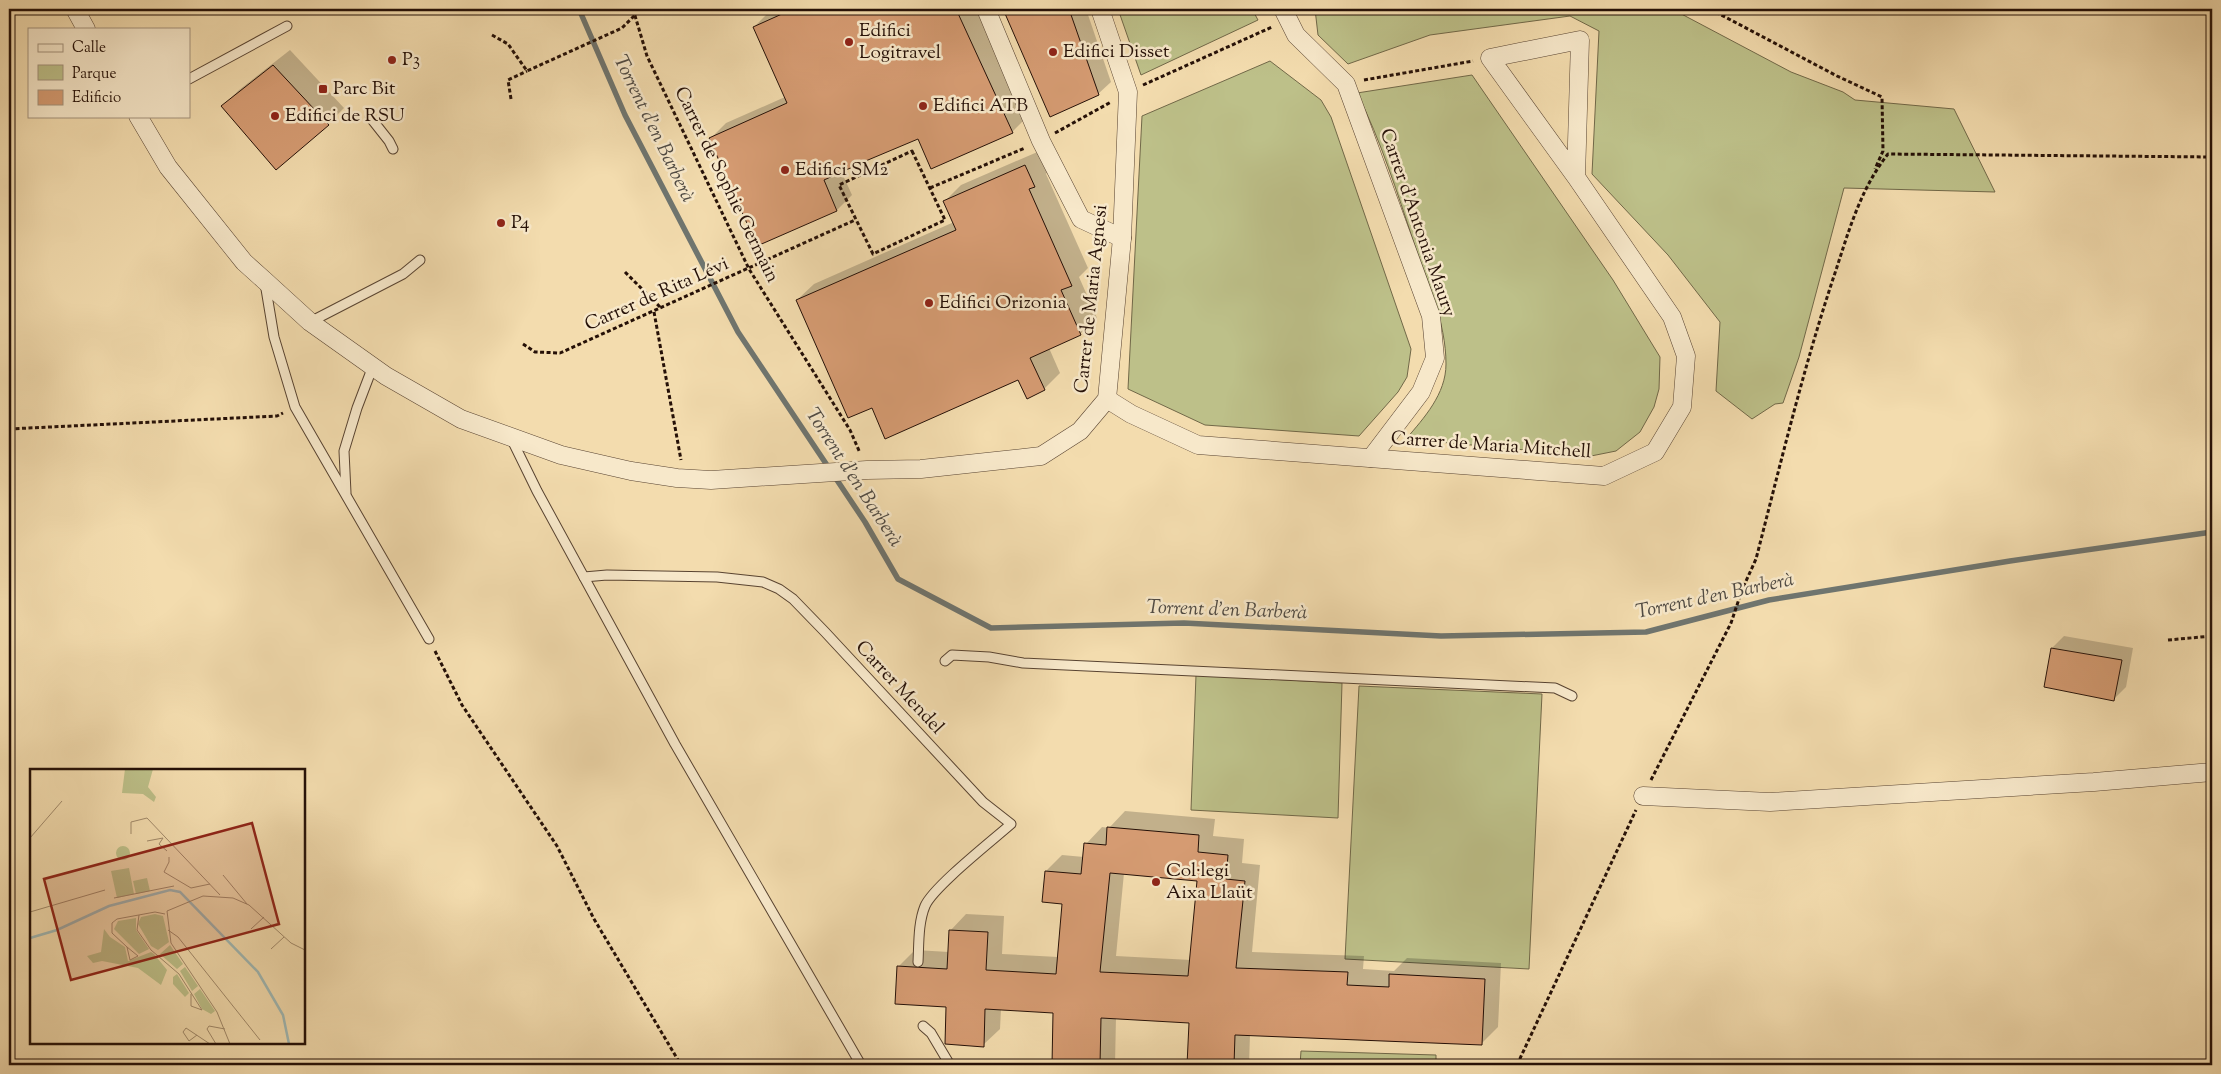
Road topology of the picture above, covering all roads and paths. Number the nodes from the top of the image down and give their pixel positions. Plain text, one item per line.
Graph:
1 (74, 9) edge
2 (633, 9) edge
3 (648, 9) edge
4 (986, 9) edge
5 (1100, 9) edge
6 (1283, 9) edge
7 (1710, 9) edge
8 (636, 14) junction
9 (287, 26) dead end
10 (85, 28) edge
11 (492, 35) dead end
12 (1490, 58) junction
13 (527, 70) junction
14 (190, 78) edge
15 (1346, 84) junction
16 (511, 99) dead end
17 (370, 117) dead end
18 (139, 118) edge
19 (393, 149) dead end
20 (2212, 157) edge
21 (1874, 172) junction
22 (1576, 178) junction
23 (855, 220) junction
24 (1122, 238) junction
25 (420, 260) dead end
26 (748, 269) junction
27 (625, 272) dead end
28 (264, 280) junction
29 (661, 308) junction
30 (654, 311) junction
31 (310, 322) junction
32 (523, 344) dead end
33 (373, 366) junction
34 (1106, 399) junction
35 (295, 408) junction
36 (9, 429) edge
37 (511, 437) junction
38 (1371, 458) junction
39 (860, 471) junction
40 (678, 478) junction
41 (346, 496) junction
42 (584, 577) junction
43 (2212, 636) edge
44 (429, 639) joint
45 (2168, 640) dead end
46 (945, 661) dead end
47 (1572, 696) dead end
48 (2212, 772) edge
49 (1643, 796) junction
50 (918, 962) dead end
51 (923, 1026) dead end
52 (681, 1065) edge
53 (860, 1065) edge
54 (950, 1065) edge
55 (1517, 1065) edge

1 - 10 street
2 - 8 path, Carrer de Sophie Germain
3 - 8 path
4 - 24 street
5 - 24 street, Carrer de Maria Agnesi
6 - 15 street, Carrer d'Antonia Maury
7 - 21 path
8 - 13 path
8 - 26 path, Carrer de Sophie Germain
9 - 14 lane
11 - 13 path
12 - 15 path
12 - 22 street, Carrer de Maria Mitchell
12 - 22 street
13 - 16 path
15 - 38 street, Carrer d'Antonia Maury
17 - 19 lane
18 - 28 street
20 - 21 path
21 - 49 path
22 - 38 street, Carrer de Maria Mitchell
23 - 23 path
23 - 26 path, Carrer de Rita Lévi
24 - 34 street, Carrer de Maria Agnesi
25 - 31 lane
26 - 29 path, Carrer de Rita Lévi
26 - 39 path, Carrer de Sophie Germain
27 - 29 path
28 - 31 street
28 - 35 lane
29 - 30 path, Carrer de Rita Lévi
30 - 32 path, Carrer de Rita Lévi
30 - 40 path
31 - 33 street
33 - 37 street
33 - 41 lane
34 - 38 street, Carrer de Maria Mitchell
34 - 39 street, Carrer de Maria Agnesi
35 - 36 path
35 - 41 lane
37 - 40 street, Carrer de Maria Agnesi
37 - 42 lane
39 - 40 street, Carrer de Maria Agnesi
41 - 44 lane
42 - 50 lane, Carrer Mendel
42 - 53 lane
43 - 45 path
44 - 52 path
46 - 47 lane
48 - 49 street
49 - 55 path
51 - 54 lane

